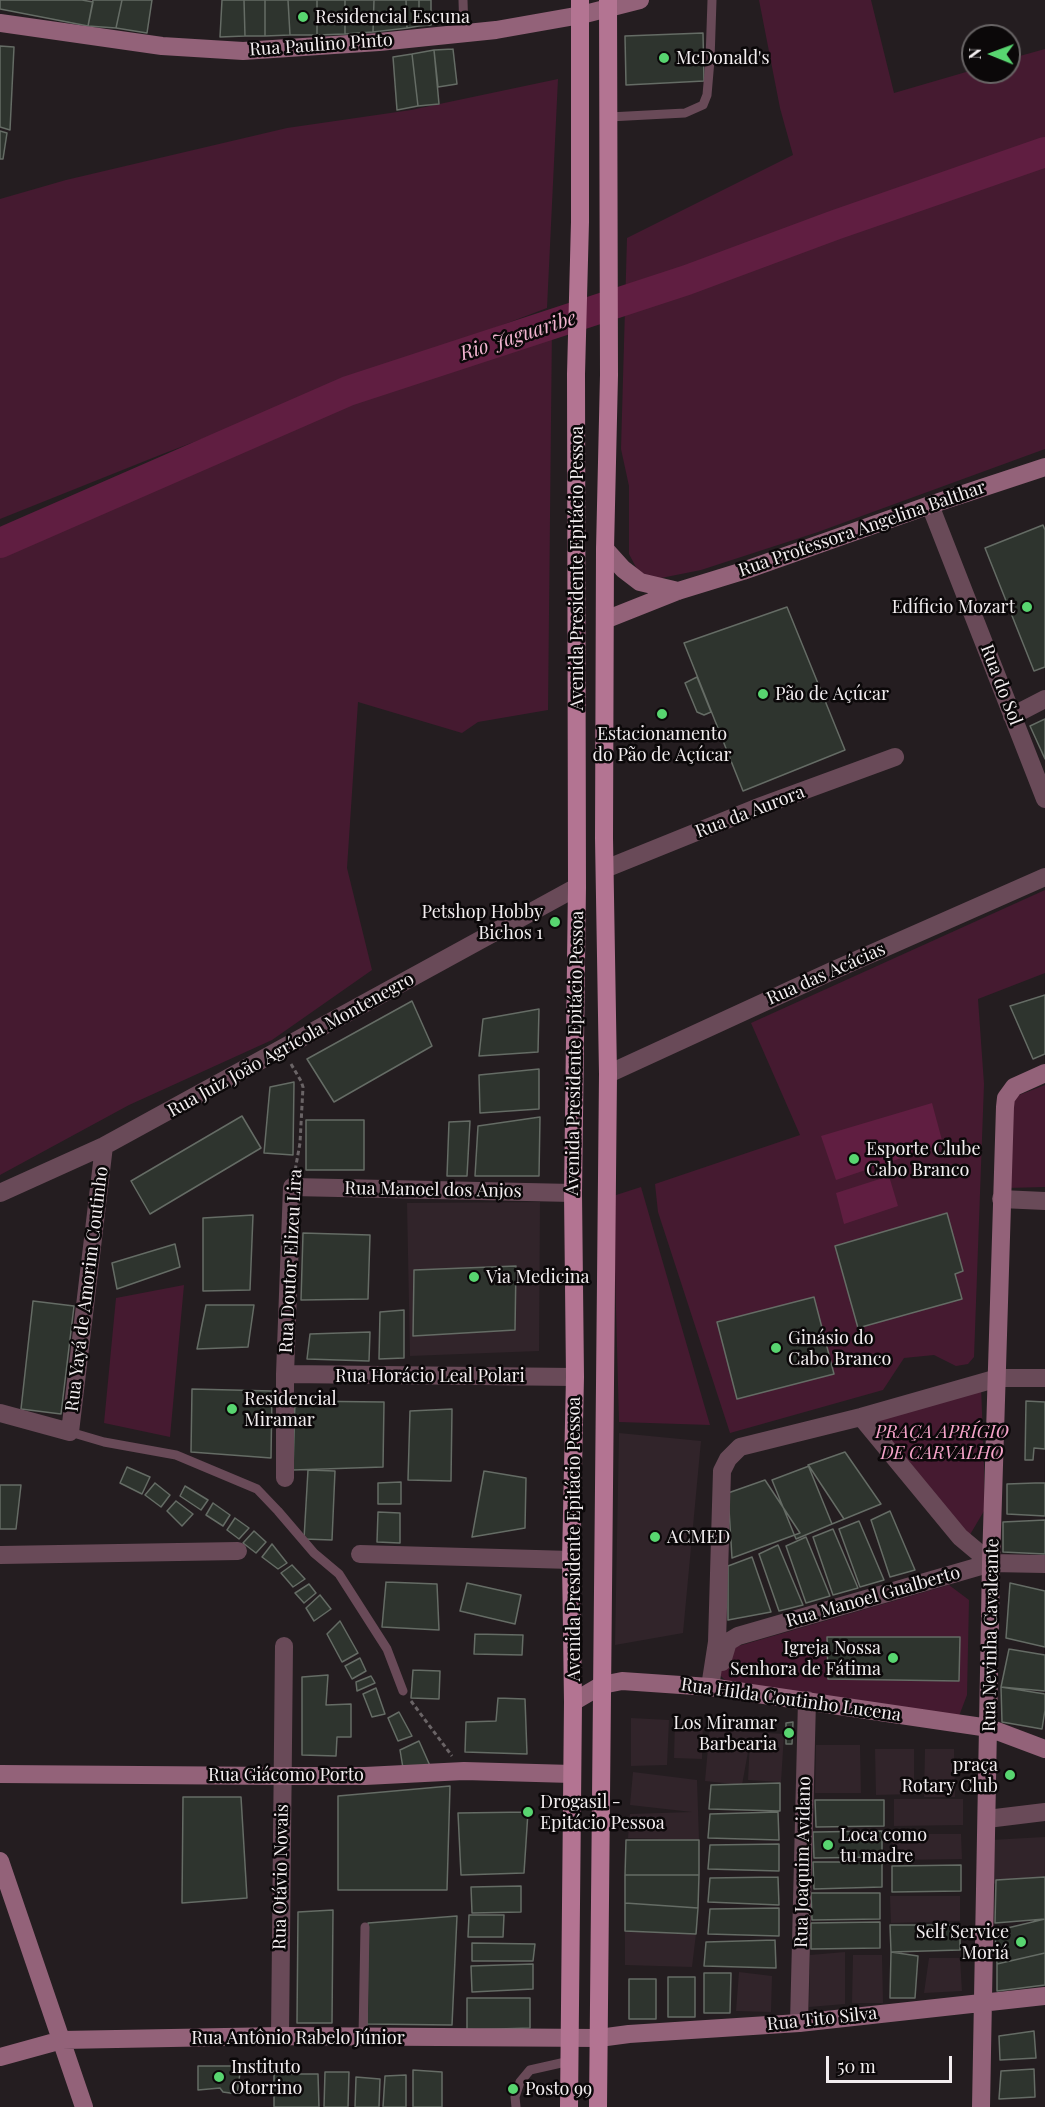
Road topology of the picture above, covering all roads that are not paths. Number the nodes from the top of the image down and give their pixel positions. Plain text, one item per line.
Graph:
1 (462, 0) edge
2 (640, 0) edge
3 (712, 0) edge
4 (608, 4) edge
5 (581, 7) edge
6 (0, 23) edge
7 (464, 33) junction
8 (609, 117) junction
9 (1045, 467) edge
10 (930, 505) junction
11 (605, 549) junction
12 (678, 591) junction
13 (605, 620) junction
14 (1045, 699) edge
15 (1012, 716) junction
16 (895, 757) dead end
17 (1045, 799) edge
18 (605, 869) junction
19 (1045, 877) edge
20 (577, 887) junction
21 (608, 1074) junction
22 (1045, 1074) edge
23 (105, 1146) junction
24 (292, 1187) joint
25 (0, 1193) edge
26 (573, 1193) junction
27 (1001, 1199) junction
28 (1045, 1201) edge
29 (285, 1374) junction
30 (575, 1377) junction
31 (998, 1378) junction
32 (1045, 1378) edge
33 (0, 1413) edge
34 (861, 1417) junction
35 (70, 1432) junction
36 (285, 1478) dead end
37 (238, 1551) dead end
38 (360, 1554) dead end
39 (0, 1555) edge
40 (572, 1560) junction
41 (991, 1563) junction
42 (1045, 1564) edge
43 (718, 1626) junction
44 (738, 1636) junction
45 (284, 1646) dead end
46 (602, 1686) junction
47 (719, 1688) junction
48 (403, 1691) road end
49 (807, 1700) junction
50 (573, 1702) junction
51 (989, 1728) junction
52 (1045, 1749) edge
53 (0, 1773) edge
54 (572, 1774) junction
55 (282, 1776) junction
56 (1045, 1812) edge
57 (987, 1819) junction
58 (0, 1861) edge
59 (365, 1927) dead end
60 (1045, 1996) edge
61 (983, 2002) junction
62 (798, 2023) junction
63 (279, 2036) junction
64 (363, 2037) junction
65 (599, 2038) junction
66 (570, 2039) junction
67 (62, 2040) junction
68 (0, 2057) edge
69 (570, 2061) junction
70 (84, 2107) edge
71 (516, 2107) edge
72 (569, 2107) edge
73 (598, 2107) edge
74 (981, 2107) edge

1 - 7 lane
2 - 4 street, Rua Paulino Pinto
3 - 8 lane
4 - 5 street, Rua Paulino Pinto
4 - 8 main road, Avenida Presidente Epitácio Pessoa
5 - 7 street, Rua Paulino Pinto
5 - 20 main road, Avenida Presidente Epitácio Pessoa
6 - 7 street, Rua Paulino Pinto
8 - 11 main road, Avenida Presidente Epitácio Pessoa
9 - 10 street, Rua Professora Angelina Balthar
10 - 12 street, Rua Professora Angelina Balthar
10 - 15 street, Rua do Sol
11 - 12 street
11 - 13 main road, Avenida Presidente Epitácio Pessoa
12 - 13 street, Rua Professora Angelina Balthar
13 - 18 main road, Avenida Presidente Epitácio Pessoa
14 - 15 street
15 - 17 street, Rua do Sol
16 - 18 street, Rua da Aurora
18 - 21 main road, Avenida Presidente Epitácio Pessoa
19 - 21 street, Rua das Acácias
20 - 23 street, Rua Juiz João Agrícola Montenegro
20 - 26 main road, Avenida Presidente Epitácio Pessoa
21 - 46 main road, Avenida Presidente Epitácio Pessoa
22 - 27 street, Rua Nevinha Cavalcante
23 - 25 street, Rua Juiz João Agrícola Montenegro
23 - 35 street, Rua Yayá de Amorim Coutinho
24 - 26 street, Rua Manoel dos Anjos
24 - 29 street, Rua Doutor Elizeu Lira
26 - 30 main road, Avenida Presidente Epitácio Pessoa
27 - 28 street
27 - 31 street, Rua Nevinha Cavalcante
29 - 30 street, Rua Horácio Leal Polari
29 - 36 street, Rua Doutor Elizeu Lira
30 - 40 main road, Avenida Presidente Epitácio Pessoa
31 - 32 street
31 - 34 street
31 - 41 street, Rua Nevinha Cavalcante
33 - 35 street
34 - 41 street
34 - 43 street
35 - 48 lane
37 - 39 street
38 - 40 street
40 - 50 main road, Avenida Presidente Epitácio Pessoa
41 - 42 street, Rua Manoel Gualberto
41 - 44 street, Rua Manoel Gualberto
41 - 51 street, Rua Nevinha Cavalcante
43 - 44 street
43 - 47 street
44 - 47 street
45 - 55 street, Rua Otávio Novais
46 - 47 street, Rua Hilda Coutinho Lucena
46 - 50 street, Rua Hilda Coutinho Lucena
46 - 65 main road, Avenida Presidente Epitácio Pessoa
47 - 49 street, Rua Hilda Coutinho Lucena
49 - 51 street, Rua Hilda Coutinho Lucena
49 - 62 street, Rua Joaquim Avidano
50 - 54 main road, Avenida Presidente Epitácio Pessoa
51 - 52 street, Rua Hilda Coutinho Lucena
51 - 57 street, Rua Nevinha Cavalcante
53 - 55 street, Rua Giácomo Porto
54 - 55 street, Rua Giácomo Porto
54 - 66 main road, Avenida Presidente Epitácio Pessoa
55 - 63 street, Rua Otávio Novais
56 - 57 street
57 - 61 street, Rua Nevinha Cavalcante
58 - 67 street
59 - 64 lane
60 - 61 street, Rua Tito Silva
61 - 62 street, Rua Tito Silva
61 - 74 street, Rua Nevinha Cavalcante
62 - 65 street, Rua Tito Silva
63 - 64 street, Rua Antônio Rabelo Júnior
63 - 67 street, Rua Antônio Rabelo Júnior
64 - 66 street, Rua Antônio Rabelo Júnior
65 - 66 street, Rua Antônio Rabelo Júnior
65 - 73 main road, Avenida Presidente Epitácio Pessoa
66 - 69 main road, Avenida Presidente Epitácio Pessoa
67 - 68 street, Rua Antônio Rabelo Júnior
67 - 70 street
69 - 71 lane
69 - 72 main road, Avenida Presidente Epitácio Pessoa

